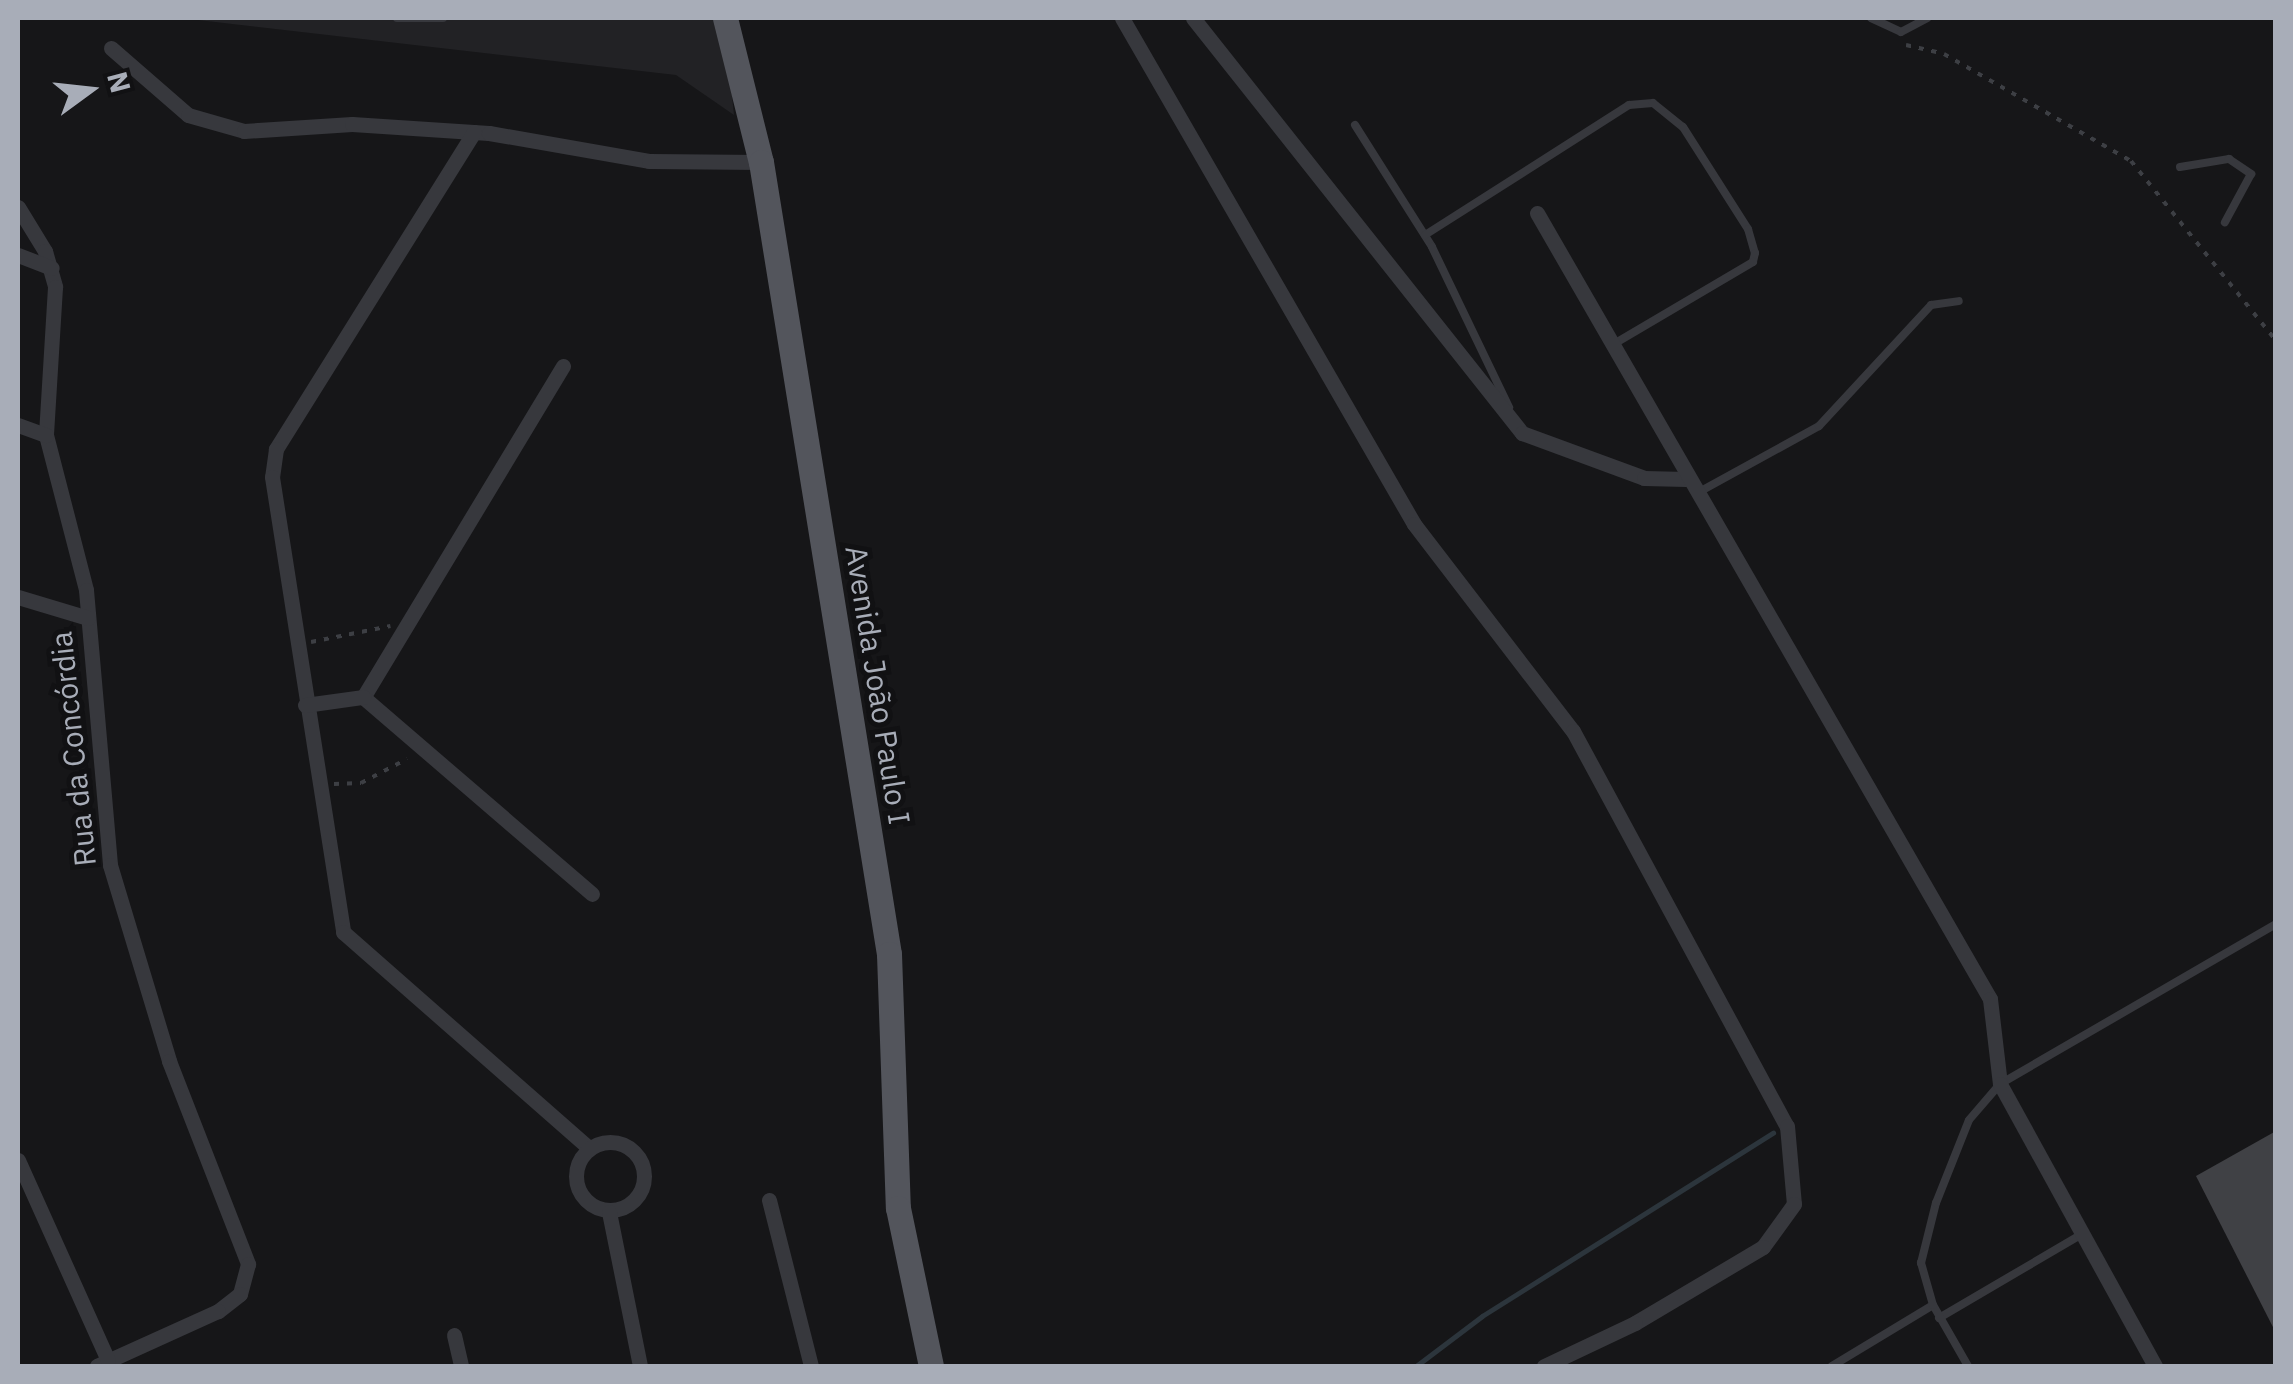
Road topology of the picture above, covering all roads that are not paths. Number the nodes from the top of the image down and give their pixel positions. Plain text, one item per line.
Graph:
1 (397, 18) edge
2 (444, 18) edge
3 (725, 18) edge
4 (1122, 18) edge
5 (1193, 18) edge
6 (1871, 18) edge
7 (1927, 18) edge
8 (111, 48) dead end
9 (1355, 125) dead end
10 (474, 132) junction
11 (761, 162) junction
12 (2180, 167) dead end
13 (18, 207) edge
14 (1537, 213) dead end
15 (2225, 222) dead end
16 (1425, 235) junction
17 (18, 255) edge
18 (52, 268) junction
19 (1959, 301) dead end
20 (1612, 346) junction
21 (563, 366) dead end
22 (18, 425) edge
23 (1522, 434) junction
24 (46, 435) junction
25 (1686, 479) junction
26 (1695, 494) junction
27 (18, 597) edge
28 (88, 618) junction
29 (363, 697) junction
30 (305, 705) junction
31 (592, 894) dead end
32 (2276, 924) edge
33 (2000, 1084) junction
34 (588, 1147) junction
35 (18, 1160) edge
36 (768, 1200) dead end
37 (610, 1212) junction
38 (2079, 1236) junction
39 (1933, 1305) junction
40 (1939, 1318) junction
41 (454, 1335) dead end
42 (103, 1363) edge
43 (461, 1366) edge
44 (640, 1366) edge
45 (811, 1366) edge
46 (932, 1366) edge
47 (1544, 1366) edge
48 (1832, 1366) edge
49 (1968, 1366) edge
50 (2155, 1366) edge

1 - 2 lane
3 - 11 main road, Avenida João Paulo I
4 - 47 street
5 - 23 street
6 - 7 lane
8 - 10 street
9 - 16 lane
10 - 11 street
10 - 30 street
11 - 46 main road, Avenida João Paulo I
12 - 15 lane
13 - 18 street
14 - 20 street
16 - 20 lane
16 - 23 lane
17 - 18 street
18 - 24 street, Rua da Concórdia
19 - 26 lane
20 - 25 street
21 - 29 street
22 - 24 street
23 - 25 street
24 - 28 street, Rua da Concórdia
25 - 26 street
26 - 33 street
27 - 28 street
28 - 42 street, Rua da Concórdia
29 - 30 street
29 - 31 street
30 - 34 street
32 - 33 lane
33 - 38 street
33 - 39 lane
34 - 37 street
34 - 37 street
35 - 42 street
36 - 45 street
37 - 44 street
38 - 40 lane
38 - 50 street
39 - 40 lane
39 - 48 lane
40 - 49 lane
41 - 43 street

